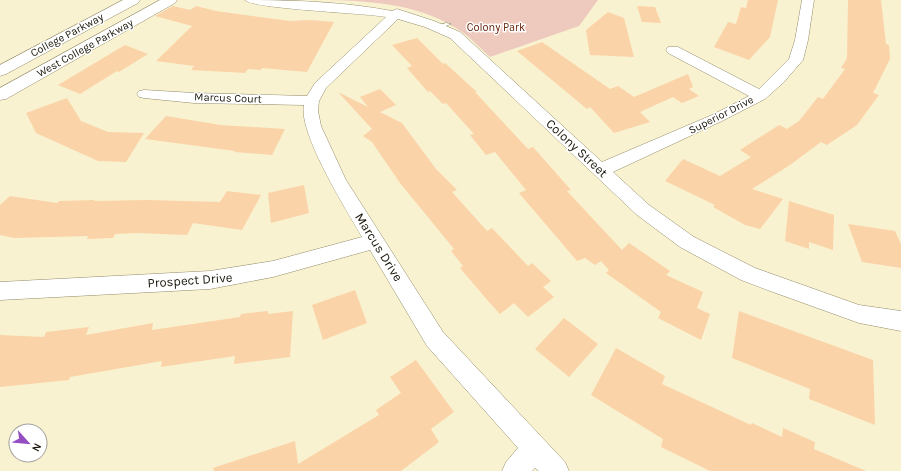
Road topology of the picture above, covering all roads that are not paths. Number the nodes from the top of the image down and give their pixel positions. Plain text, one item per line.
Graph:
1 (133, 0) edge
2 (170, 0) edge
3 (808, 0) edge
4 (261, 1) edge
5 (397, 13) junction
6 (673, 50) dead end
7 (0, 71) edge
8 (144, 94) dead end
9 (0, 95) edge
10 (760, 96) junction
11 (312, 101) junction
12 (601, 170) junction
13 (375, 241) junction
14 (0, 291) edge
15 (901, 321) edge
16 (536, 449) junction
17 (515, 471) edge
18 (556, 471) edge

1 - 7 main road, College Parkway
2 - 9 main road, West College Parkway
3 - 10 street, Superior Drive
4 - 5 street, Colony Street
5 - 11 street, Marcus Drive
5 - 12 street, Colony Street
6 - 10 street
8 - 11 street, Marcus Court
10 - 12 street, Superior Drive
11 - 13 street, Marcus Drive
12 - 15 street, Colony Street
13 - 14 street, Prospect Drive
13 - 16 street, Marcus Drive
16 - 17 street
16 - 18 street, Marcus Drive

